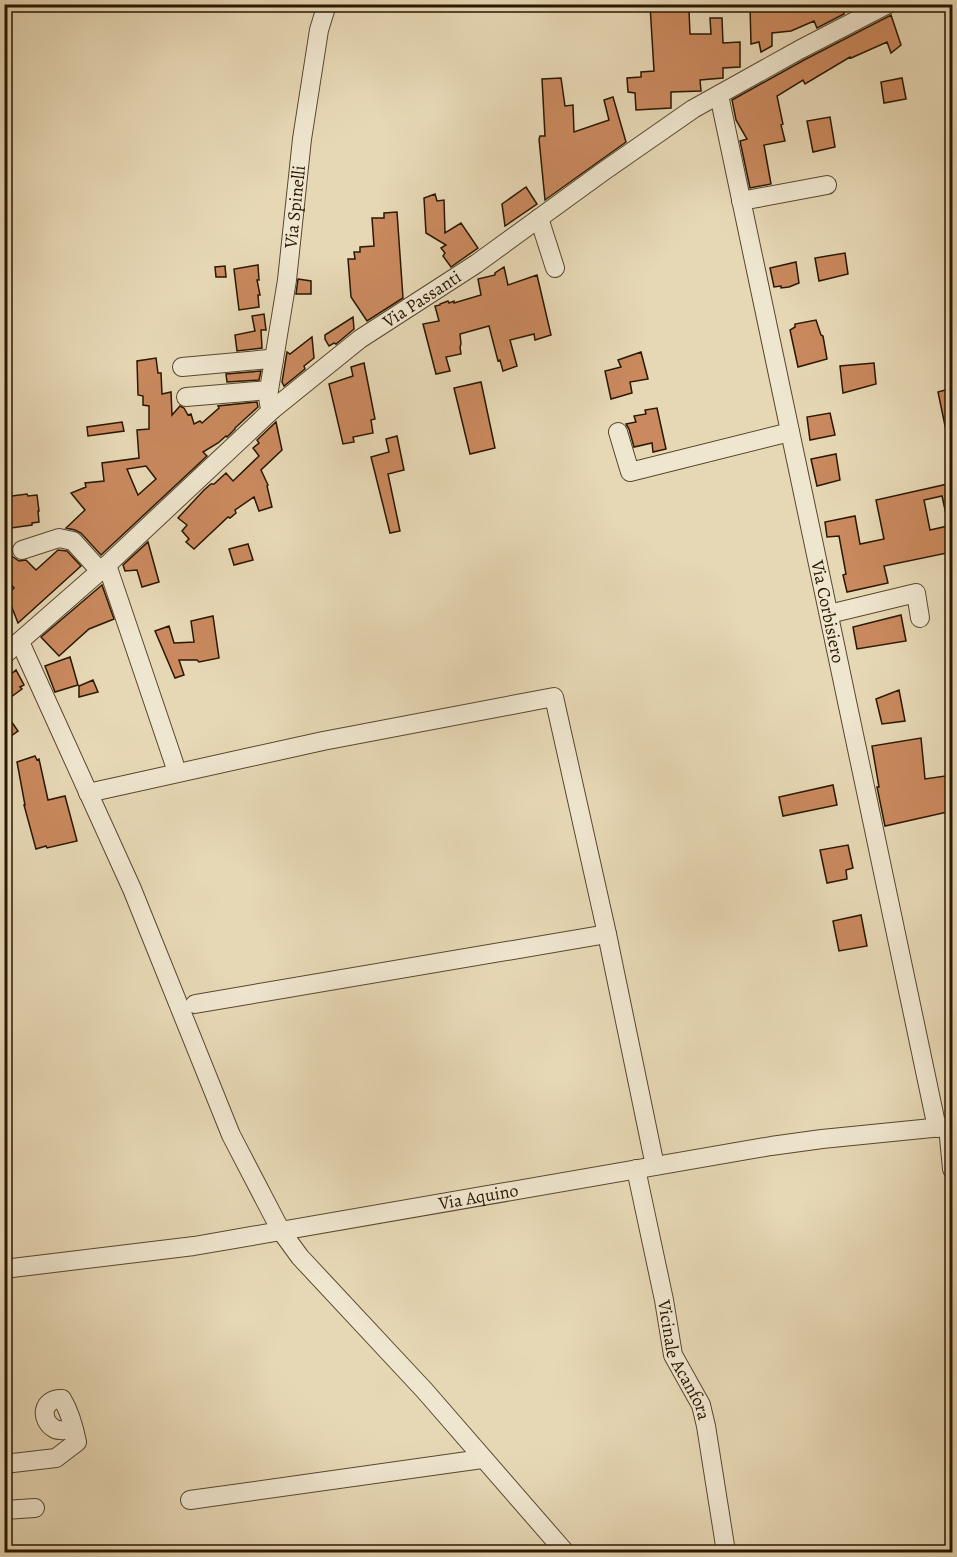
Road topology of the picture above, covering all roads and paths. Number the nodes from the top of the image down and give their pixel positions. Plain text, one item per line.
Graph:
1 (327, 4) edge
2 (888, 4) edge
3 (719, 95) junction
4 (827, 185) dead end
5 (741, 201) junction
6 (539, 218) junction
7 (555, 268) dead end
8 (274, 360) junction
9 (182, 367) dead end
10 (270, 390) junction
11 (186, 398) dead end
12 (272, 410) junction
13 (618, 432) dead end
14 (790, 432) junction
15 (22, 550) dead end
16 (104, 568) junction
17 (829, 614) junction
18 (920, 618) dead end
19 (20, 642) junction
20 (4, 655) edge
21 (174, 763) dead end
22 (88, 792) junction
23 (608, 934) junction
24 (195, 1004) dead end
25 (946, 1127) edge
26 (655, 1166) junction
27 (636, 1169) junction
28 (952, 1169) edge
29 (280, 1231) junction
30 (4, 1269) edge
31 (72, 1423) dead end
32 (483, 1459) junction
33 (4, 1464) edge
34 (190, 1500) dead end
35 (35, 1508) dead end
36 (4, 1510) edge
37 (565, 1552) edge
38 (726, 1552) edge

1 - 8 street, Via Spinelli
2 - 3 street, Via Passanti
3 - 5 street, Via Corbisiero
3 - 6 street, Via Passanti
4 - 5 street
5 - 14 street, Via Corbisiero
6 - 7 street
6 - 12 street, Via Passanti
8 - 9 street
8 - 10 street, Via Spinelli
10 - 11 street
10 - 12 street, Via Spinelli
12 - 16 street, Via Passanti
13 - 14 street
14 - 17 street, Via Corbisiero
15 - 16 street
16 - 19 street, Via Passanti
16 - 21 street
17 - 18 street
17 - 25 street, Via Corbisiero
19 - 20 street, Via Passanti
19 - 22 street
22 - 23 street
22 - 29 street
23 - 24 street
23 - 26 street
25 - 26 street, Via Aquino
25 - 28 street, Via Corbisiero
26 - 27 street, Via Aquino
27 - 29 street, Via Aquino
27 - 38 street, Vicinale Acanfora
29 - 30 street, Via Aquino
29 - 32 street
31 - 33 street
32 - 34 street
32 - 37 street
35 - 36 street

